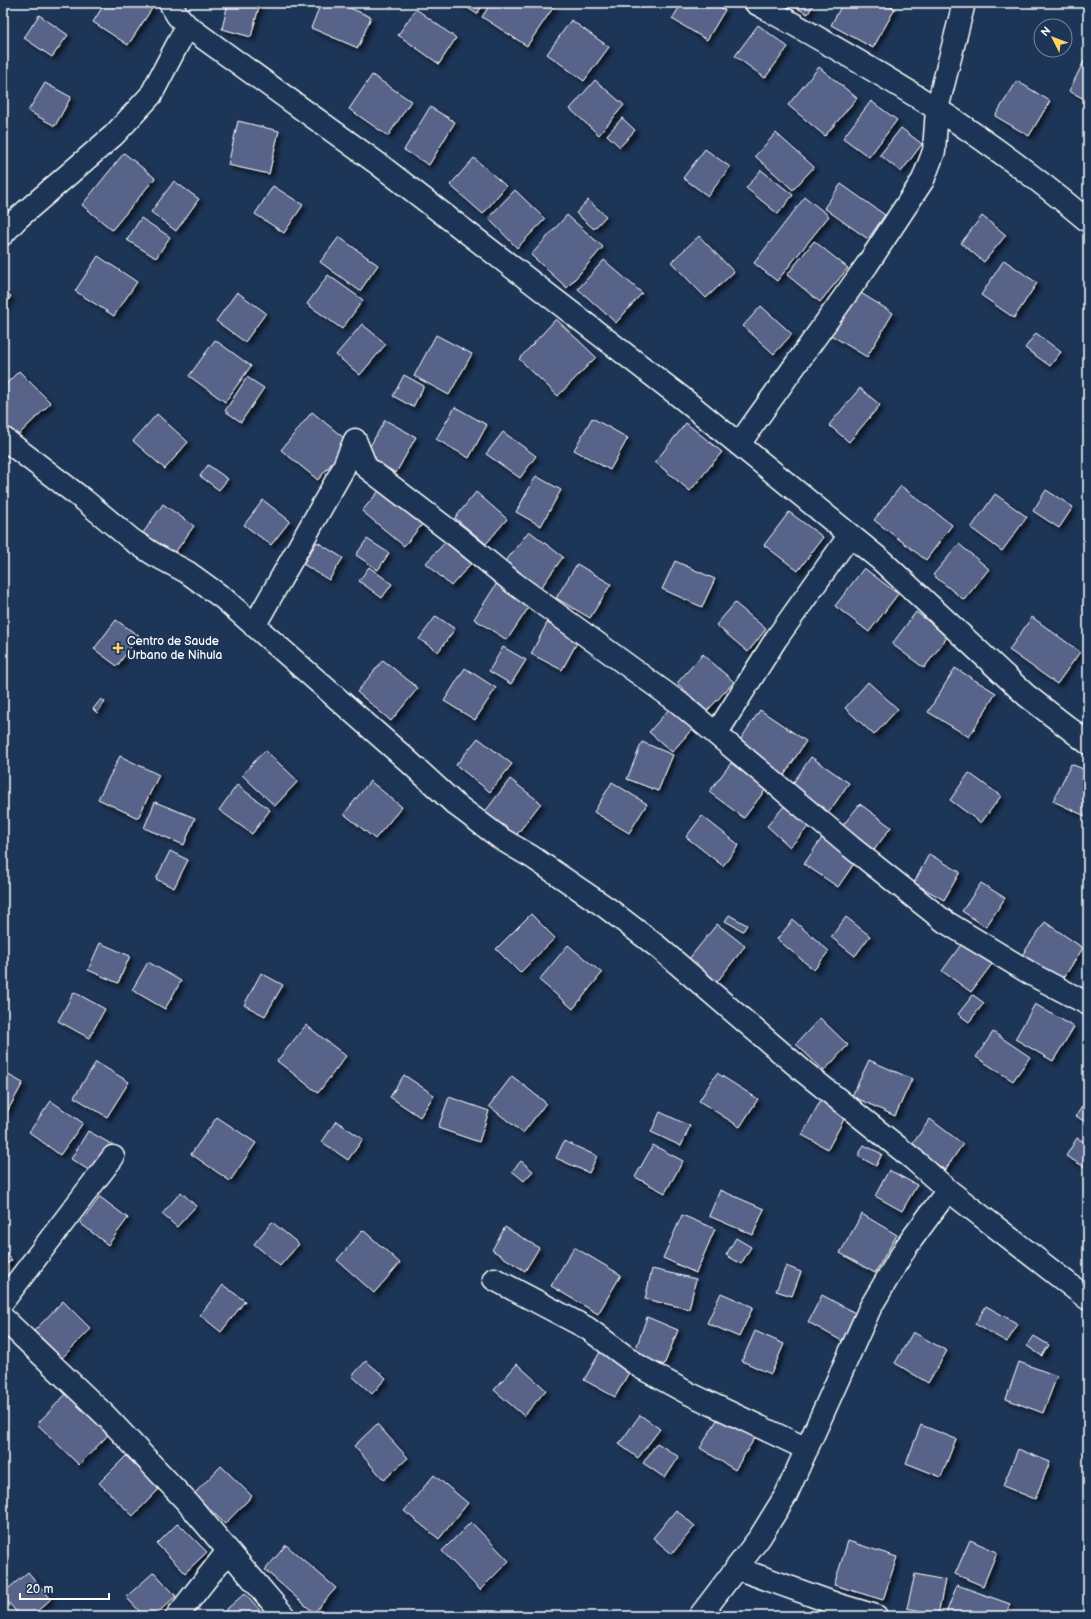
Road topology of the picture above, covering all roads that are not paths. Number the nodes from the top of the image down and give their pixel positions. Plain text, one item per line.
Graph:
1 (170, 3) edge
2 (756, 3) edge
3 (964, 3) edge
4 (187, 26) junction
5 (938, 110) junction
6 (1088, 221) edge
7 (3, 234) edge
8 (3, 438) edge
9 (739, 444) junction
10 (850, 534) junction
11 (254, 626) junction
12 (716, 734) junction
13 (1088, 743) edge
14 (1088, 1004) edge
15 (113, 1157) dead end
16 (948, 1190) junction
17 (494, 1279) dead end
18 (1088, 1299) edge
19 (3, 1301) edge
20 (3, 1318) edge
21 (807, 1449) junction
22 (228, 1551) junction
23 (736, 1568) junction
24 (177, 1616) edge
25 (284, 1616) edge
26 (700, 1616) edge
27 (876, 1616) edge

1 - 4 street
2 - 5 street
3 - 5 street
4 - 7 street
4 - 9 street
5 - 6 street
5 - 9 street
8 - 11 street
9 - 10 street
10 - 12 street
10 - 13 street
11 - 12 street
11 - 16 street
12 - 14 street
15 - 19 street
16 - 18 street
16 - 21 street
17 - 21 street
20 - 22 street
21 - 23 street
22 - 24 street
22 - 25 street
23 - 26 street
23 - 27 street

